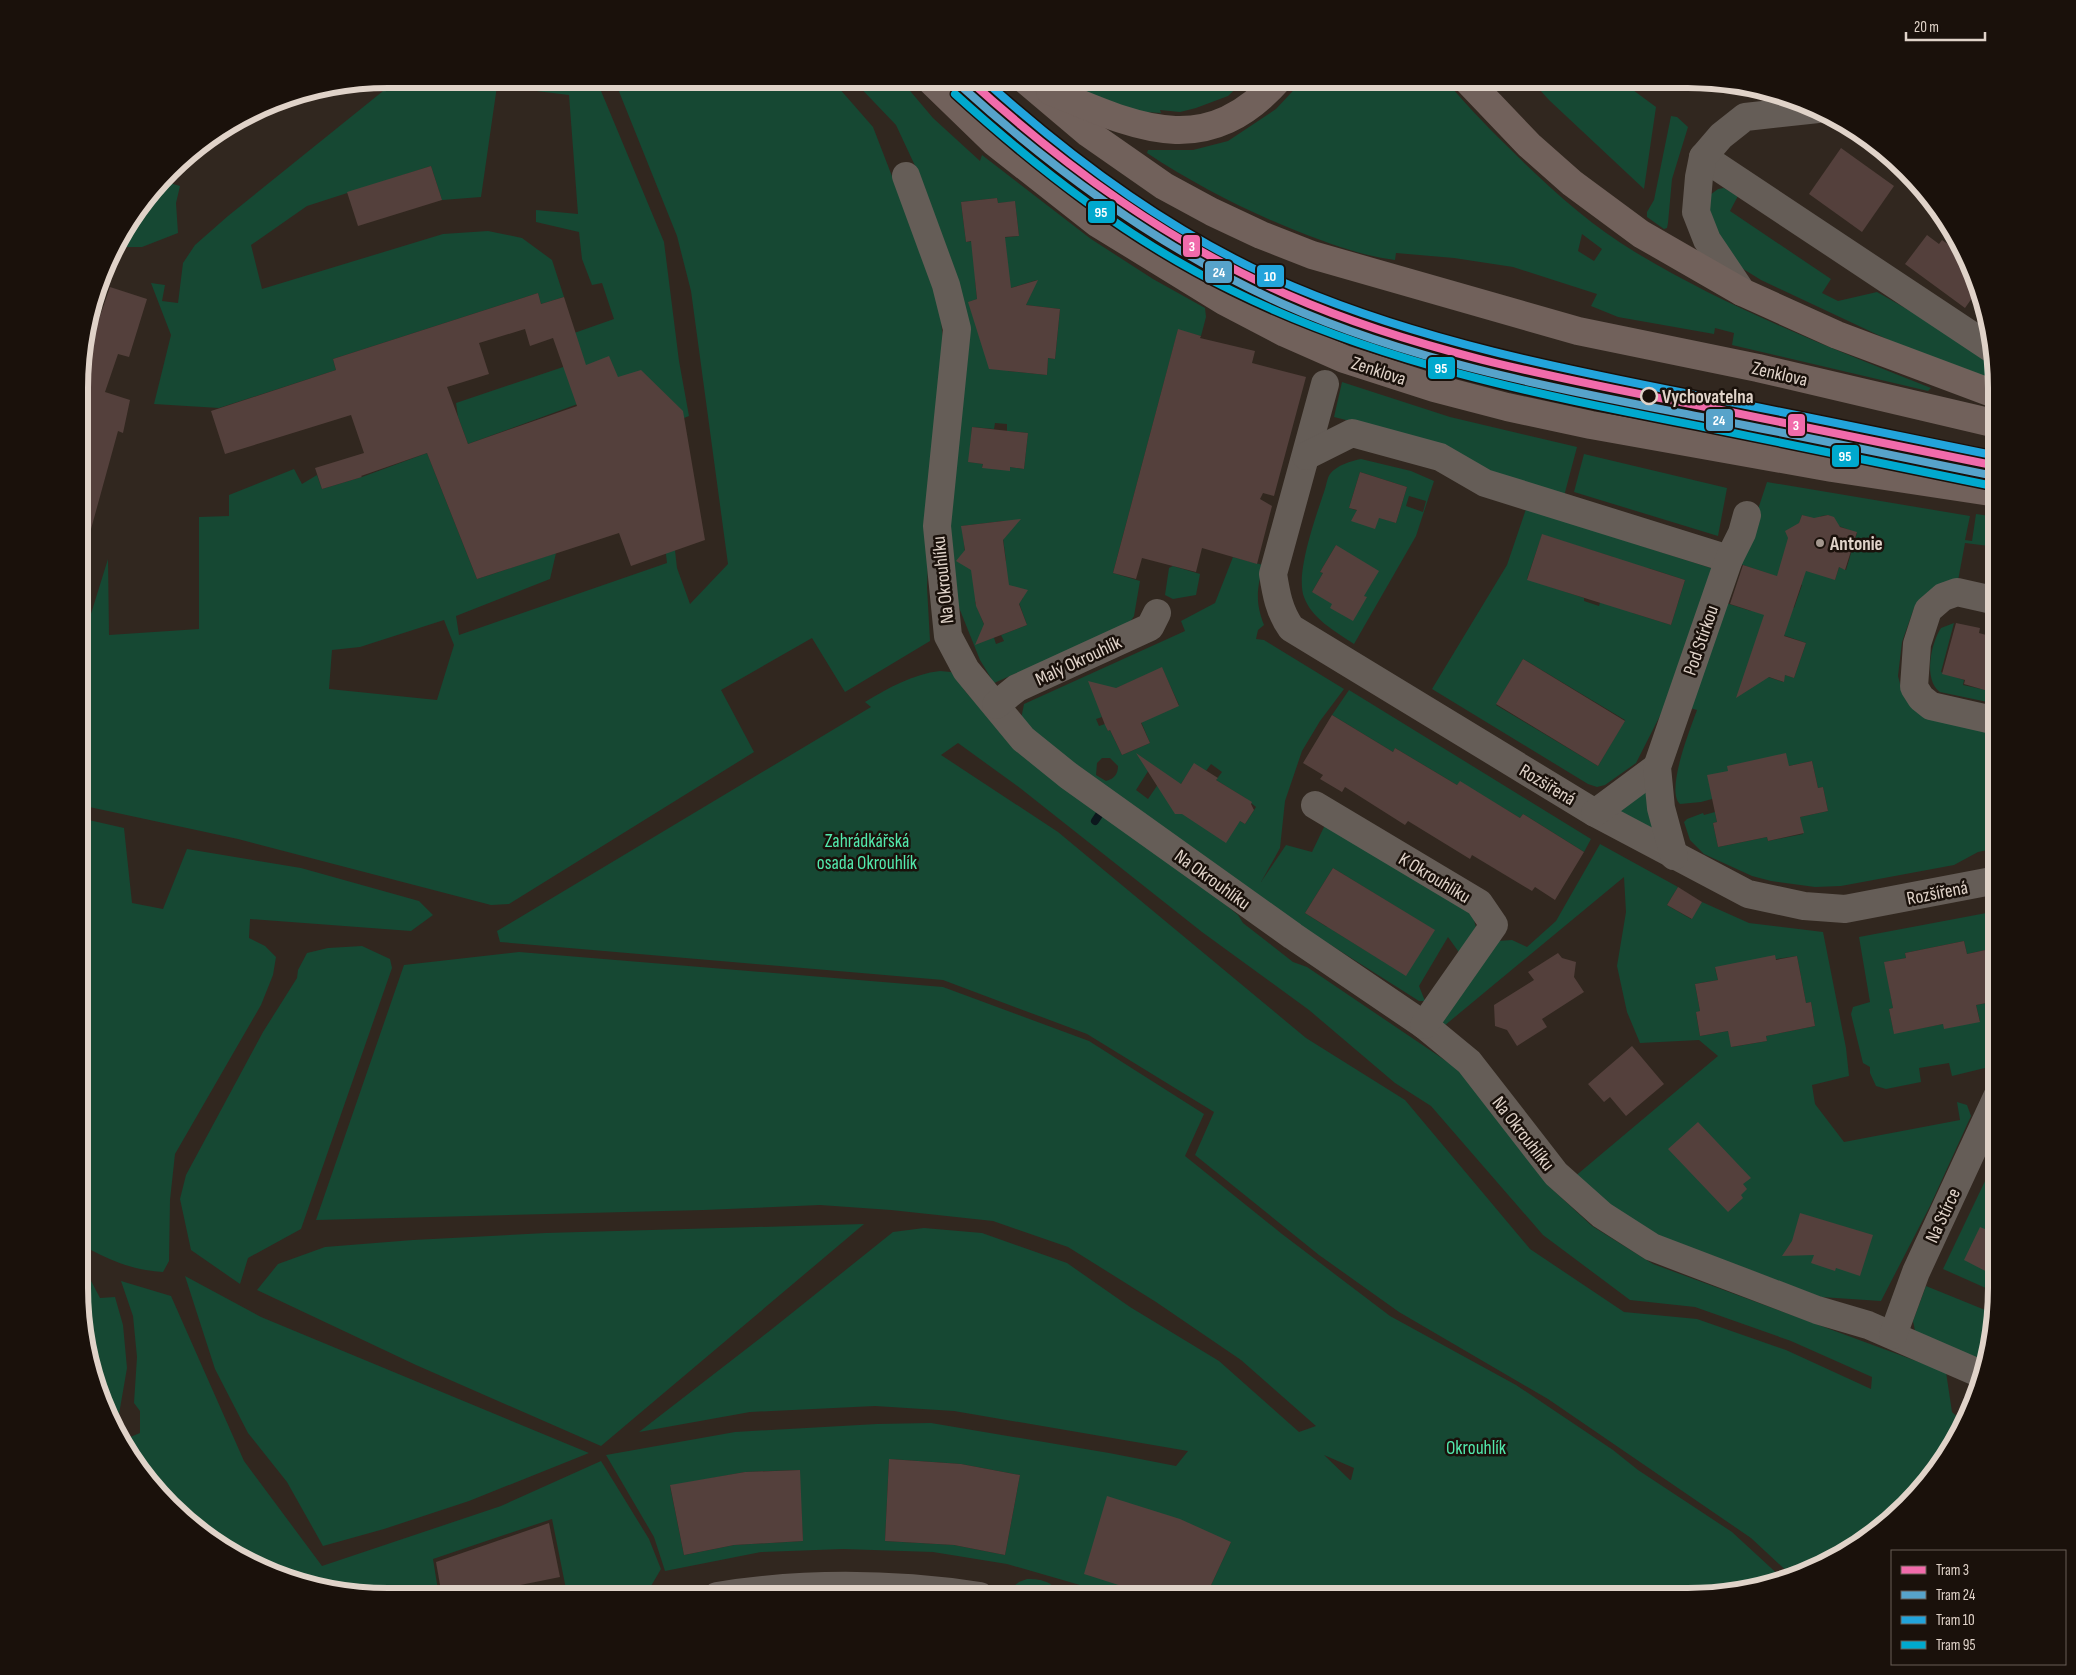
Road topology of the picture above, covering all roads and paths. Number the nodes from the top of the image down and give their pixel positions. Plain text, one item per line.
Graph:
1 (938, 88) edge
2 (1035, 88) edge
3 (1045, 88) edge
4 (1271, 88) edge
5 (1475, 88) edge
6 (1804, 111) edge
7 (1703, 157) junction
8 (906, 176) dead end
9 (1742, 292) junction
10 (1985, 345) edge
11 (1325, 384) dead end
12 (1988, 392) edge
13 (1988, 422) edge
14 (1306, 456) junction
15 (1988, 492) edge
16 (1747, 516) dead end
17 (1729, 559) junction
18 (1988, 599) edge
19 (1157, 613) dead end
20 (996, 705) junction
21 (1988, 719) edge
22 (1657, 767) junction
23 (1315, 805) dead end
24 (1595, 812) junction
25 (1674, 856) junction
26 (1988, 882) edge
27 (1424, 1025) junction
28 (1988, 1116) edge
29 (1893, 1335) junction
30 (1976, 1372) edge
31 (782, 1588) edge
32 (908, 1588) edge

1 - 15 main road, Zenklova
2 - 13 main road, Zenklova
3 - 4 main road
5 - 9 main road
6 - 7 street
7 - 9 street
7 - 10 street
8 - 20 street, Na Okrouhlíku
9 - 12 main road
11 - 14 street, Rozšířená
14 - 17 street
14 - 24 street, Rozšířená
16 - 17 street, Pod Stírkou
17 - 22 street, Pod Stírkou
18 - 21 street
19 - 20 street, Malý Okrouhlík
20 - 27 street, Na Okrouhlíku
22 - 24 street
22 - 25 street, Pod Stírkou
23 - 27 street, K Okrouhlíku
24 - 25 street, Rozšířená
25 - 26 street, Rozšířená
27 - 29 street, Na Okrouhlíku
28 - 29 street, Na Stírce
29 - 30 street, Na Okrouhlíku
31 - 32 street

